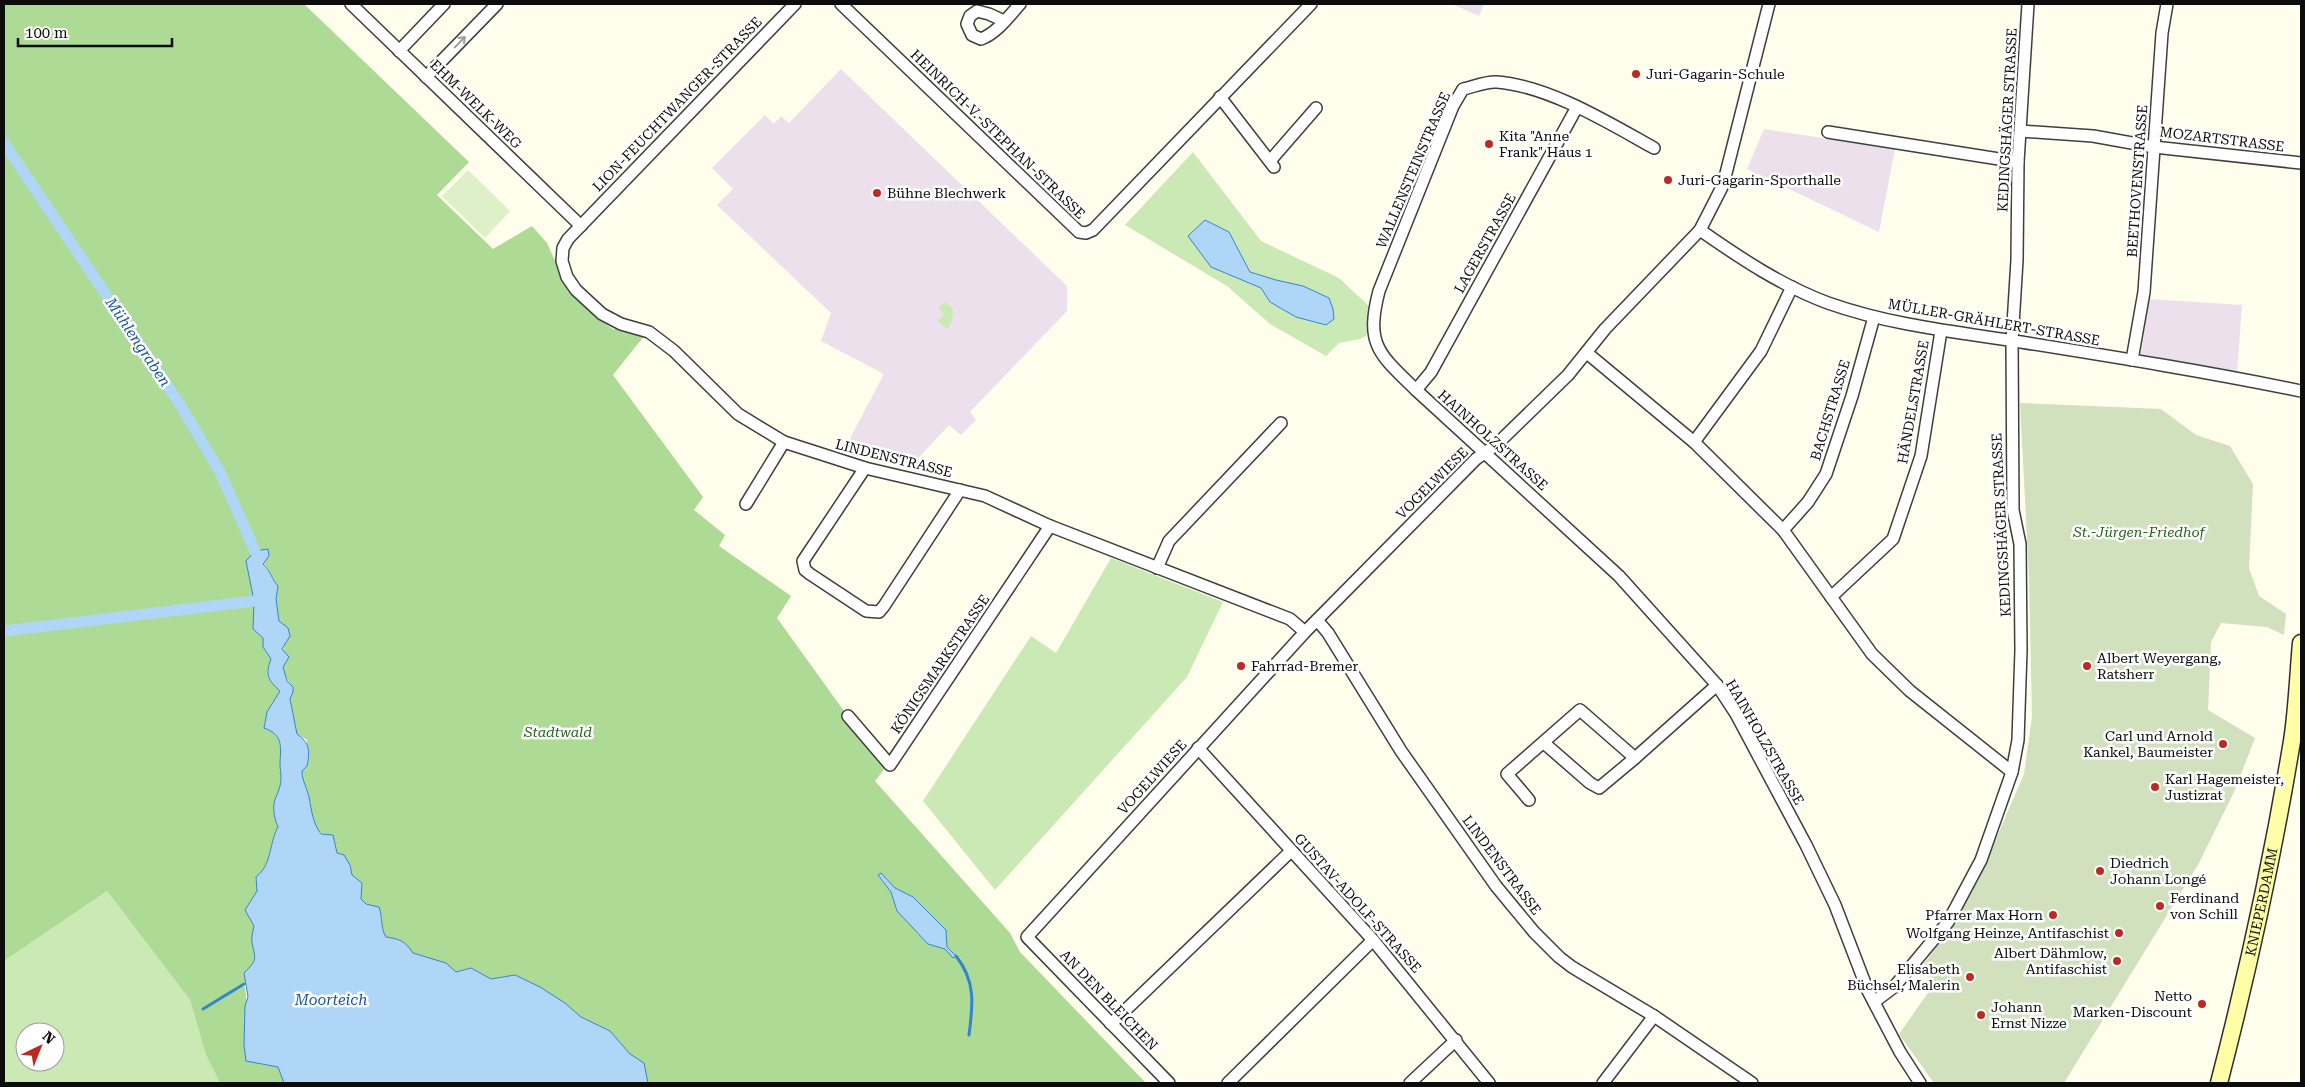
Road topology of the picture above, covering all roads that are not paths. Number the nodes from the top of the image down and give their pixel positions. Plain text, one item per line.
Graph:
1 (351, 4) edge
2 (444, 4) edge
3 (496, 4) edge
4 (795, 4) edge
5 (841, 4) edge
6 (1020, 4) edge
7 (1311, 4) edge
8 (1769, 4) edge
9 (2028, 4) edge
10 (2166, 4) edge
11 (1004, 21) dead end
12 (399, 51) junction
13 (426, 77) junction
14 (1220, 97) junction
15 (1577, 107) junction
16 (1316, 108) dead end
17 (2021, 131) junction
18 (1828, 132) dead end
19 (2154, 147) junction
20 (1654, 148) dead end
21 (2018, 162) junction
22 (2301, 164) edge
23 (581, 226) junction
24 (1700, 230) junction
25 (1792, 287) junction
26 (1874, 316) junction
27 (1941, 331) junction
28 (2012, 341) junction
29 (1587, 354) junction
30 (2132, 360) junction
31 (1416, 390) junction
32 (2301, 391) edge
33 (1281, 423) dead end
34 (784, 442) junction
35 (1694, 442) junction
36 (1484, 452) junction
37 (865, 468) junction
38 (960, 490) junction
39 (746, 504) dead end
40 (1050, 526) junction
41 (1783, 530) junction
42 (1157, 568) junction
43 (1831, 597) junction
44 (1317, 620) junction
45 (1305, 632) junction
46 (2301, 643) edge
47 (1717, 685) junction
48 (848, 716) dead end
49 (2298, 718) edge
50 (1544, 743) junction
51 (1198, 748) junction
52 (1635, 758) junction
53 (2012, 772) junction
54 (1529, 800) dead end
55 (1291, 851) junction
56 (1027, 937) joint
57 (1374, 940) junction
58 (1874, 1002) junction
59 (1654, 1016) junction
60 (1111, 1024) junction
61 (1456, 1040) junction
62 (1169, 1083) edge
63 (1228, 1083) edge
64 (1410, 1083) edge
65 (1489, 1083) edge
66 (1603, 1083) edge
67 (1752, 1083) edge
68 (1920, 1083) edge
69 (2219, 1083) edge

1 - 12 street, EHM-WELK-WEG
2 - 12 street
13 -> 3 street
4 - 23 street, LION-FEUCHTWANGER-STRASSE
5 - 14 street, HEINRICH-V.-STEPHAN-STRASSE
6 - 11 street
7 - 14 street, HEINRICH-V.-STEPHAN-STRASSE
8 - 24 street, VOGELWIESE
9 - 17 street, KEDINGSHÄGER STRASSE
10 - 19 street, BEETHOVENSTRASSE
12 - 13 street, EHM-WELK-WEG
13 - 23 street, EHM-WELK-WEG
14 - 16 street
15 - 20 street, WALLENSTEINSTRASSE
15 - 31 street, LAGERSTRASSE
15 - 31 street, WALLENSTEINSTRASSE
17 - 19 street, MOZARTSTRASSE
17 - 21 street, KEDINGSHÄGER STRASSE
18 - 21 street
19 - 22 street, MOZARTSTRASSE
19 - 30 street, BEETHOVENSTRASSE
21 - 28 street, KEDINGSHÄGER STRASSE
23 - 34 street, LINDENSTRASSE
24 - 25 street, MÜLLER-GRÄHLERT-STRASSE
24 - 29 street, VOGELWIESE
25 - 26 street, MÜLLER-GRÄHLERT-STRASSE
25 - 35 street
26 - 27 street, MÜLLER-GRÄHLERT-STRASSE
26 - 41 street, BACHSTRASSE
27 - 28 street, MÜLLER-GRÄHLERT-STRASSE
27 - 43 street, HÄNDELSTRASSE
28 - 30 street, MÜLLER-GRÄHLERT-STRASSE
28 - 53 street, KEDINGSHÄGER STRASSE
29 - 35 street
29 - 36 street, VOGELWIESE
30 - 32 street, MÜLLER-GRÄHLERT-STRASSE
31 - 36 street, HAINHOLZSTRASSE
33 - 42 street
34 - 37 street, LINDENSTRASSE
34 - 39 street
35 - 41 street
36 - 44 street, VOGELWIESE
36 - 47 street, HAINHOLZSTRASSE
37 - 38 street, LINDENSTRASSE
37 - 38 street
38 - 40 street, LINDENSTRASSE
40 - 42 street, LINDENSTRASSE
40 - 48 street, KÖNIGSMARKSTRASSE
41 - 43 street
42 - 45 street, LINDENSTRASSE
43 - 53 street
44 - 45 street, VOGELWIESE
44 - 59 street, LINDENSTRASSE
45 - 51 street, VOGELWIESE
46 - 49 main road, KNIEPERDAMM
47 - 52 street
47 - 58 street, HAINHOLZSTRASSE
49 - 69 main road, KNIEPERDAMM
50 - 52 street
50 - 52 street
50 - 54 street
51 - 55 street, GUSTAV-ADOLF-STRASSE
51 - 56 street, VOGELWIESE
53 - 58 street, KEDINGSHÄGER STRASSE
55 - 57 street, GUSTAV-ADOLF-STRASSE
55 - 60 street
56 - 60 street, AN DEN BLEICHEN
57 - 61 street, GUSTAV-ADOLF-STRASSE
57 - 63 street
58 - 68 street, HAINHOLZSTRASSE
59 - 66 street
59 - 67 street, LINDENSTRASSE
60 - 62 street, AN DEN BLEICHEN
61 - 64 street
61 - 65 street, GUSTAV-ADOLF-STRASSE

